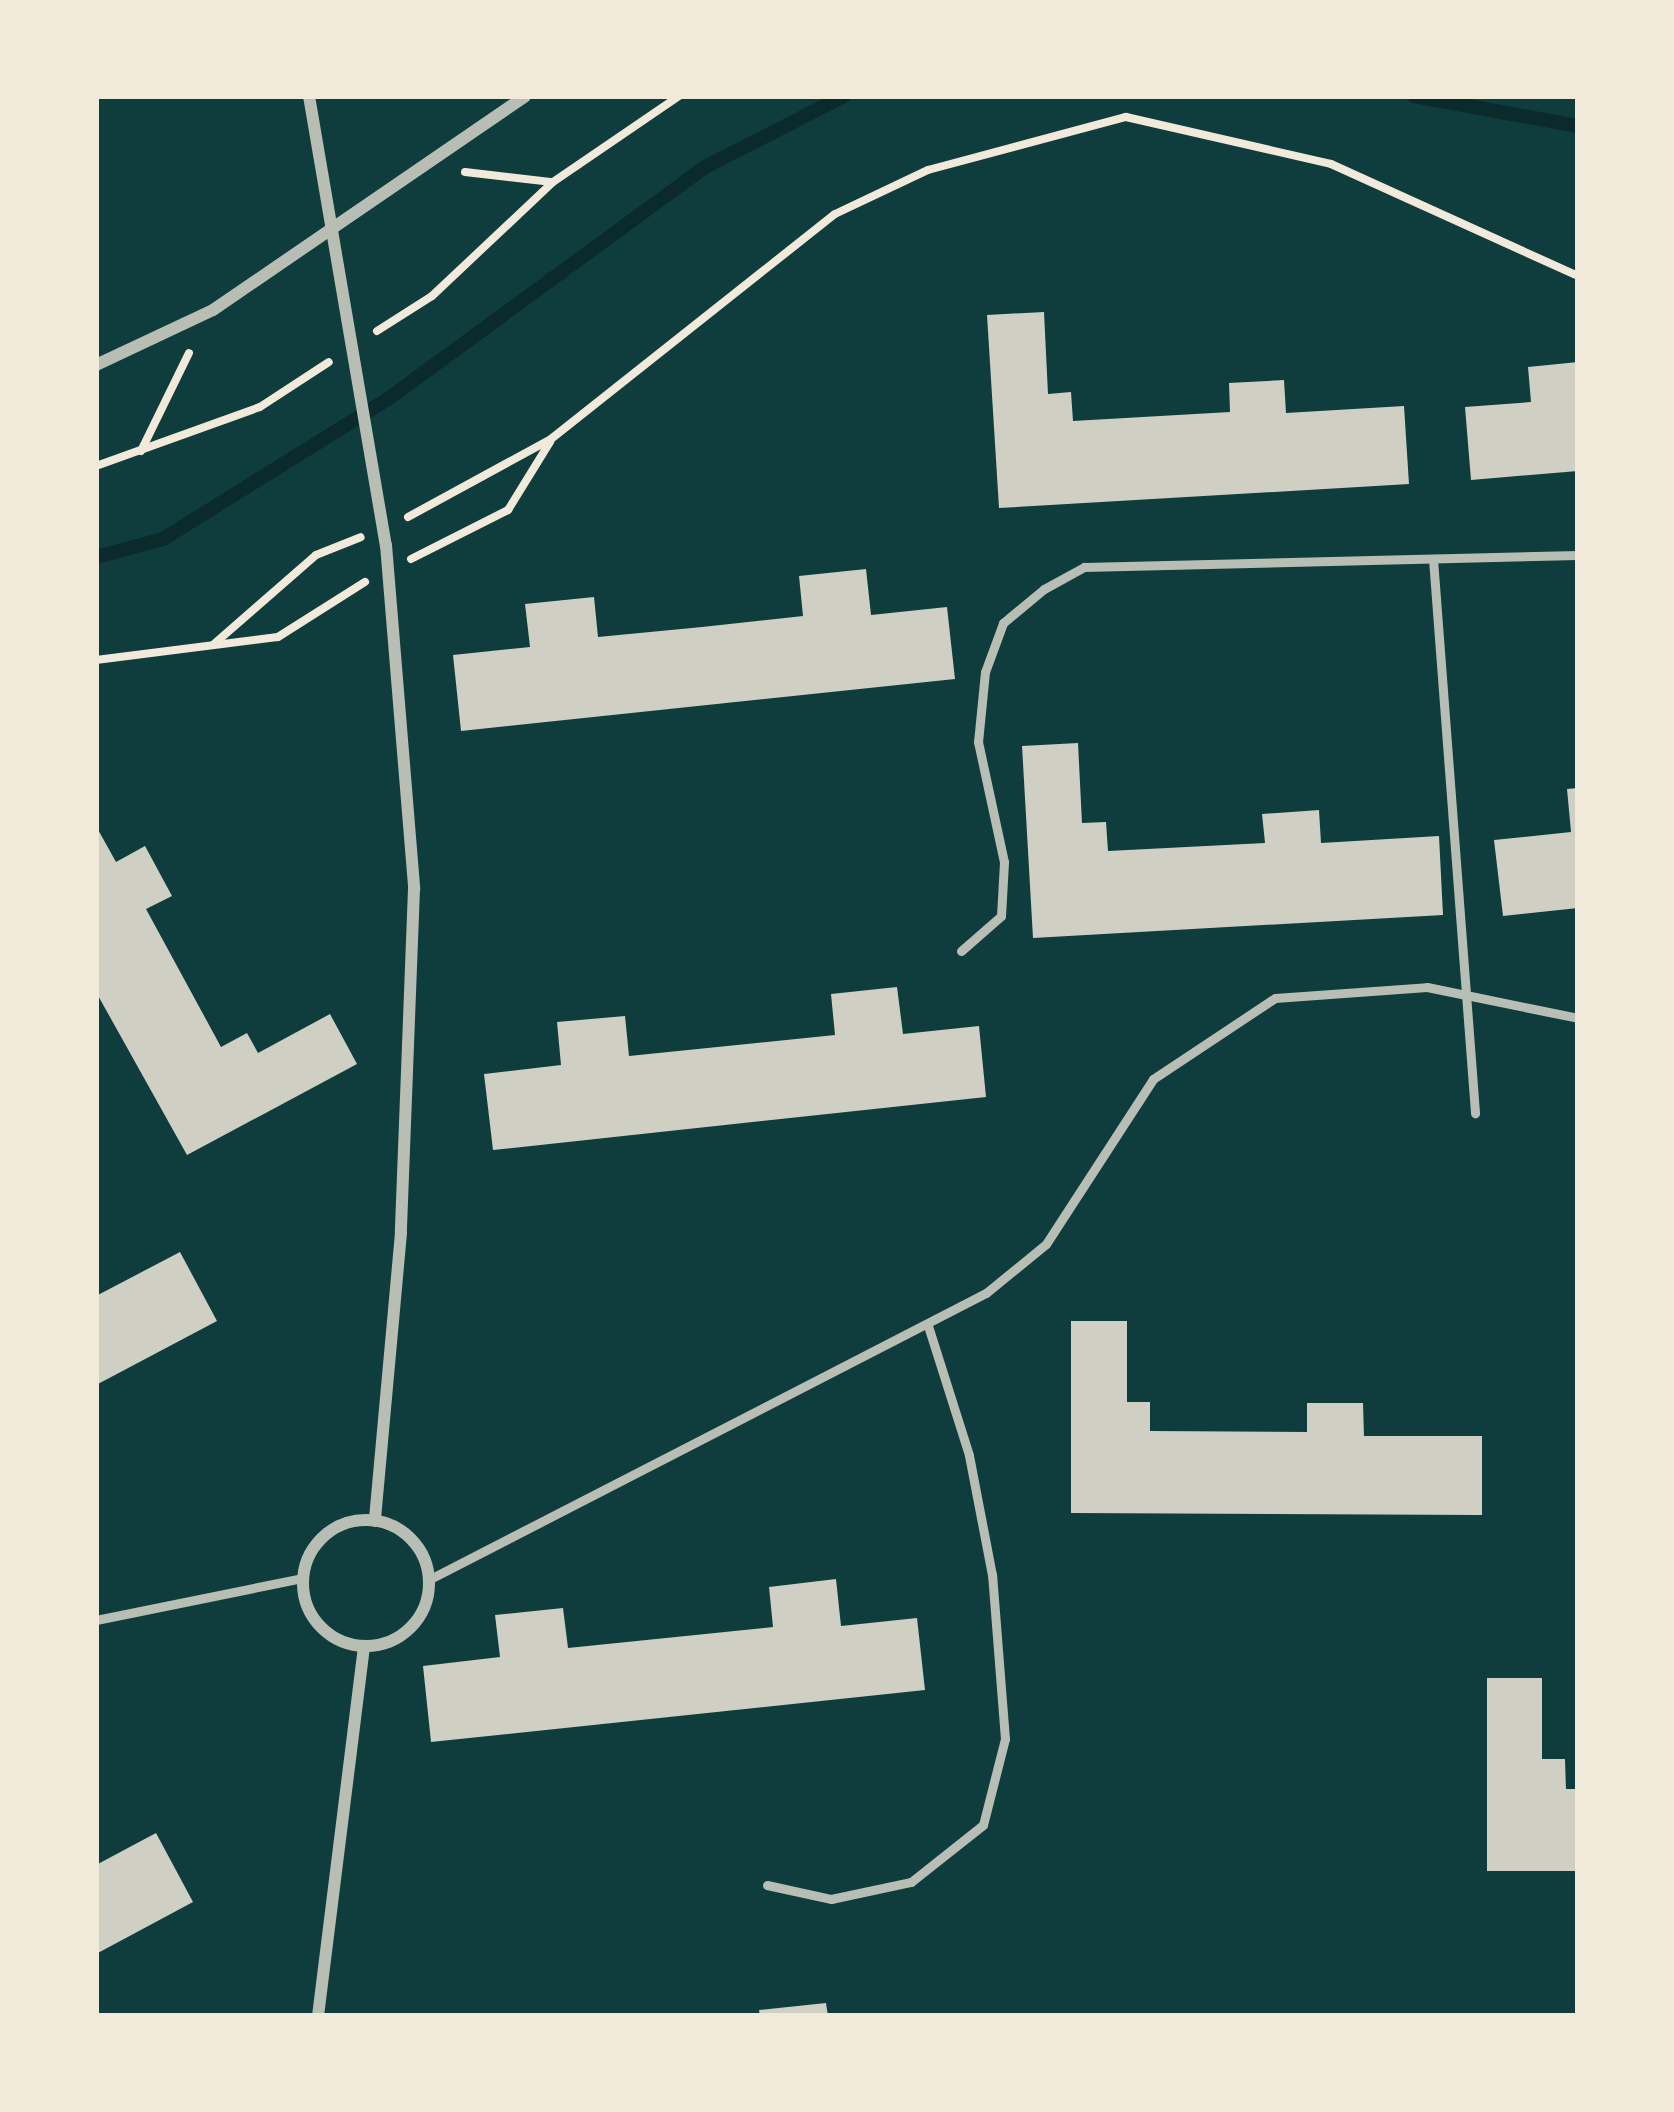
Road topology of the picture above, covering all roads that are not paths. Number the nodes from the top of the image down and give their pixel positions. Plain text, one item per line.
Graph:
1 (309, 96) edge
2 (525, 96) edge
3 (327, 233) junction
4 (96, 365) edge
5 (1578, 555) edge
6 (1433, 559) junction
7 (961, 952) dead end
8 (1469, 994) junction
9 (1578, 1018) edge
10 (1475, 1113) dead end
11 (928, 1326) junction
12 (375, 1521) junction
13 (302, 1578) junction
14 (430, 1579) junction
15 (96, 1620) edge
16 (364, 1646) junction
17 (767, 1885) dead end
18 (318, 2016) edge

1 - 3 street
2 - 3 street
3 - 4 street
3 - 12 street
5 - 6 lane
6 - 7 lane
6 - 8 lane
8 - 9 lane
8 - 10 lane
8 - 11 lane
11 - 14 lane
11 - 17 lane
12 - 13 street
12 - 14 street
13 - 15 lane
13 - 16 street
14 - 16 street
16 - 18 street

